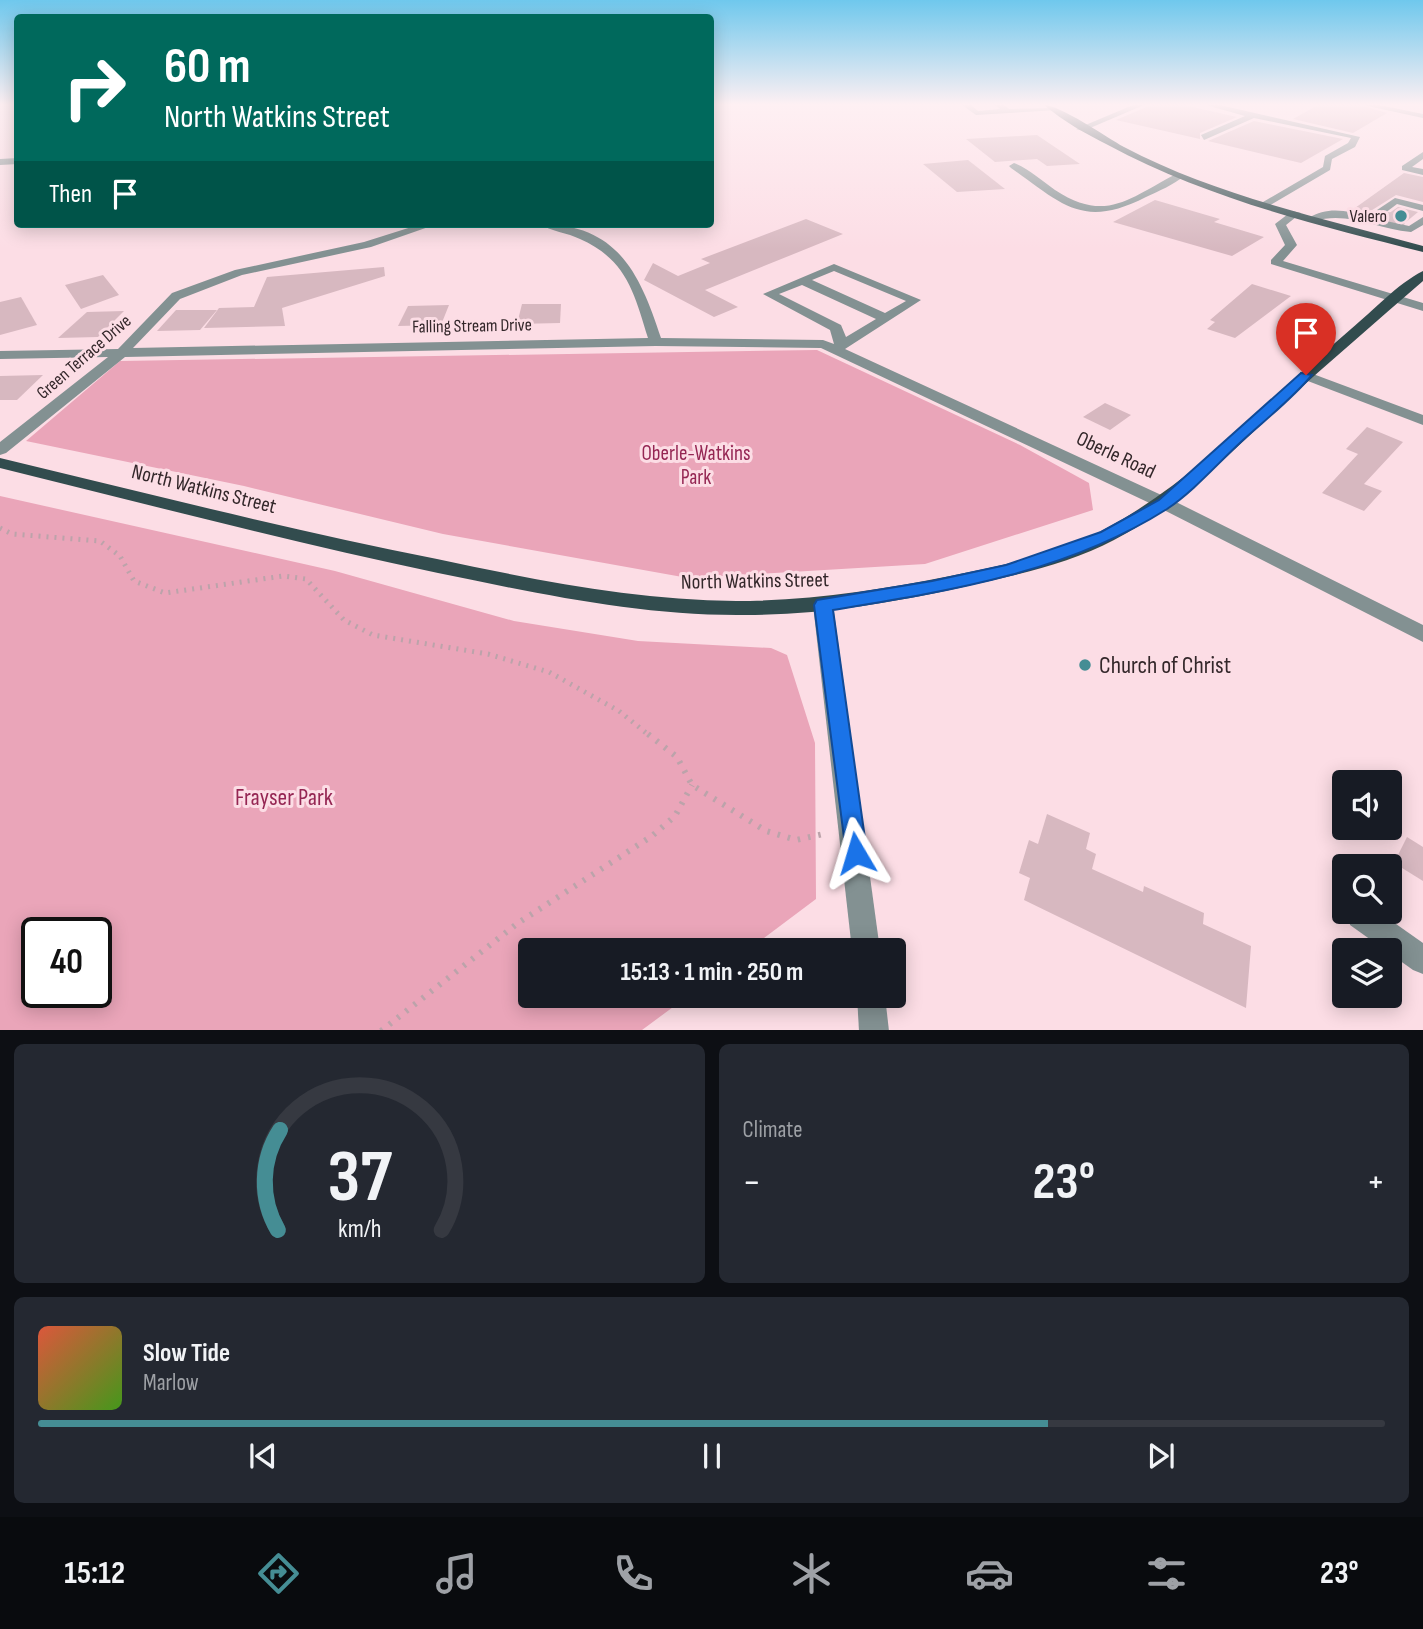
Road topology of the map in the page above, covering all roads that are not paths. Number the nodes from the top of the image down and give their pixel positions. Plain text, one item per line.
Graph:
1 (1125, 153) edge
2 (1337, 153) edge
3 (1423, 155) edge
4 (1014, 166) dead end
5 (1423, 172) edge
6 (1179, 176) junction
7 (1266, 204) junction
8 (1296, 213) junction
9 (1383, 214) junction
10 (1314, 218) junction
11 (1418, 218) edge
12 (419, 228) edge
13 (566, 228) edge
14 (1423, 249) edge
15 (1423, 275) edge
16 (802, 280) junction
17 (1395, 299) junction
18 (1423, 307) edge
19 (886, 318) junction
20 (656, 342) junction
21 (834, 346) junction
22 (121, 353) junction
23 (0, 355) edge
24 (1306, 375) junction
25 (1423, 420) edge
26 (0, 450) edge
27 (0, 463) edge
28 (1164, 503) junction
29 (823, 605) junction
30 (1423, 634) edge
31 (1373, 924) edge
32 (865, 938) edge
33 (1423, 960) edge
34 (872, 1008) edge
35 (874, 1030) edge

1 - 6 main road
2 - 7 street
3 - 5 street
4 - 6 street
6 - 7 main road
7 - 8 main road
8 - 10 main road
8 - 17 street
9 - 10 street
9 - 11 street
9 - 11 street
10 - 14 main road
12 - 22 street, Green Terrace Drive
13 - 20 street
15 - 17 main road, North Watkins Street
16 - 19 street
16 - 19 street
16 - 21 street
17 - 18 street
17 - 24 main road, North Watkins Street
19 - 21 street
20 - 21 street, Falling Stream Drive
20 - 22 street, Falling Stream Drive
21 - 28 street, Oberle Road
22 - 23 street, Falling Stream Drive
22 - 26 street, Green Terrace Drive
24 - 25 street
24 - 28 main road, North Watkins Street
27 - 29 main road, North Watkins Street
28 - 29 main road, North Watkins Street
28 - 30 street, Oberle Road
29 - 32 street
31 - 33 street
34 - 35 street

